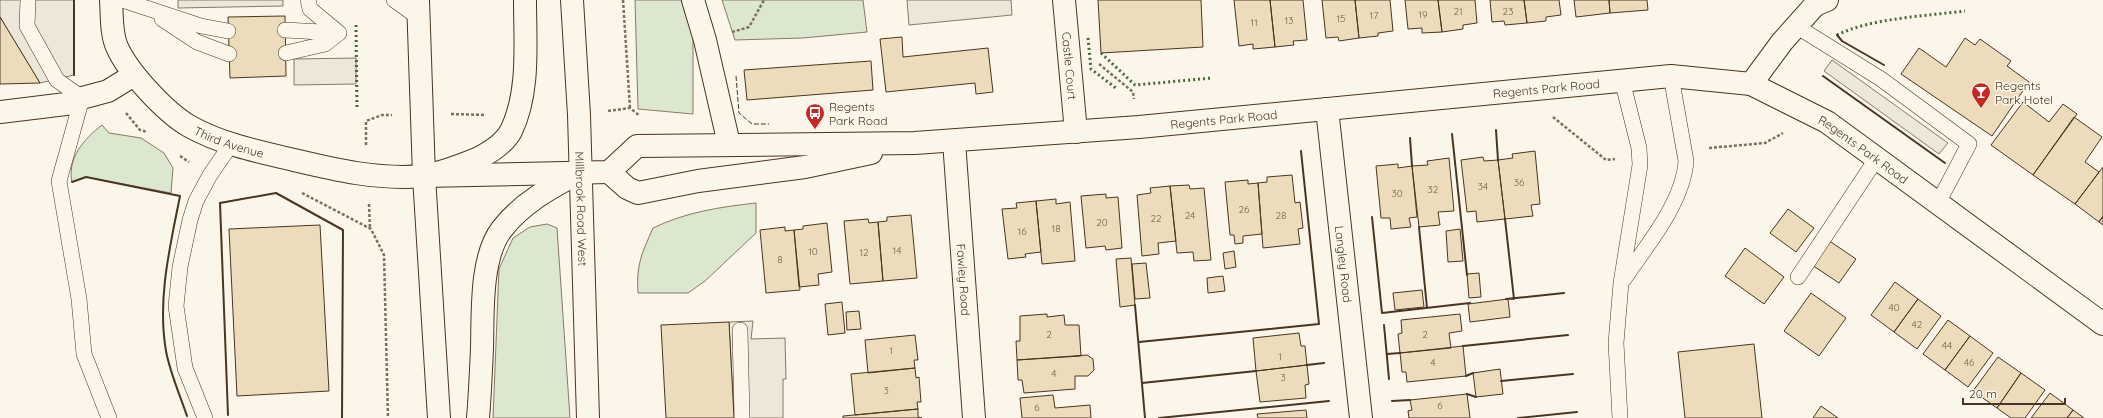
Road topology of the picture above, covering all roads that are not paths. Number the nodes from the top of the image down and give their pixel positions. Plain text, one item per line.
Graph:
1 (28, 0) edge
2 (111, 0) edge
3 (122, 0) edge
4 (308, 0) edge
5 (394, 0) edge
6 (525, 0) edge
7 (572, 0) edge
8 (694, 0) edge
9 (1064, 0) edge
10 (1827, 0) edge
11 (418, 8) edge
12 (148, 9) junction
13 (1796, 26) junction
14 (285, 30) dead end
15 (228, 31) dead end
16 (339, 33) junction
17 (286, 53) dead end
18 (229, 54) dead end
19 (134, 75) junction
20 (1671, 76) junction
21 (1622, 80) junction
22 (1751, 84) junction
23 (82, 98) junction
24 (1327, 109) junction
25 (0, 112) edge
26 (1076, 132) junction
27 (954, 140) junction
28 (916, 143) junction
29 (232, 144) junction
30 (729, 144) junction
31 (1877, 158) junction
32 (580, 172) junction
33 (609, 172) junction
34 (424, 176) junction
35 (1938, 203) junction
36 (1798, 277) dead end
37 (1621, 283) junction
38 (2103, 324) edge
39 (740, 330) dead end
40 (108, 418) edge
41 (205, 418) edge
42 (439, 418) edge
43 (478, 418) edge
44 (588, 418) edge
45 (742, 418) edge
46 (974, 418) edge
47 (1361, 418) edge
48 (1620, 418) edge

1 - 23 lane
2 - 19 main road, Third Avenue
3 - 12 lane
4 - 16 lane
5 - 11 lane
6 - 34 main road
7 - 32 main road, Millbrook Road West
8 - 30 main road
9 - 26 main road, Castle Court
10 - 13 main road
11 - 34 main road
12 - 15 lane
12 - 18 lane
13 - 22 main road
13 - 35 lane
14 - 16 lane
16 - 17 lane
19 - 23 main road
19 - 29 main road, Third Avenue
20 - 21 main road, Regents Park Road
20 - 22 main road, Regents Park Road
20 - 37 lane
21 - 24 main road, Regents Park Road
21 - 37 lane
22 - 31 main road, Regents Park Road
23 - 25 main road
23 - 40 lane
24 - 26 main road, Regents Park Road
24 - 47 main road, Langley Road
26 - 27 main road, Regents Park Road
27 - 28 main road, Regents Park Road
27 - 46 main road, Fawley Road
28 - 30 main road, Regents Park Road
28 - 33 main road, Regents Park Road
29 - 34 main road, Third Avenue
29 - 41 lane
30 - 33 main road, Regents Park Road
31 - 35 main road, Regents Park Road
31 - 36 lane
32 - 33 main road
32 - 34 main road, Third Avenue
32 - 43 main road
32 - 44 main road, Millbrook Road West
34 - 42 main road
35 - 38 main road, Regents Park Road
37 - 48 lane
39 - 45 lane

